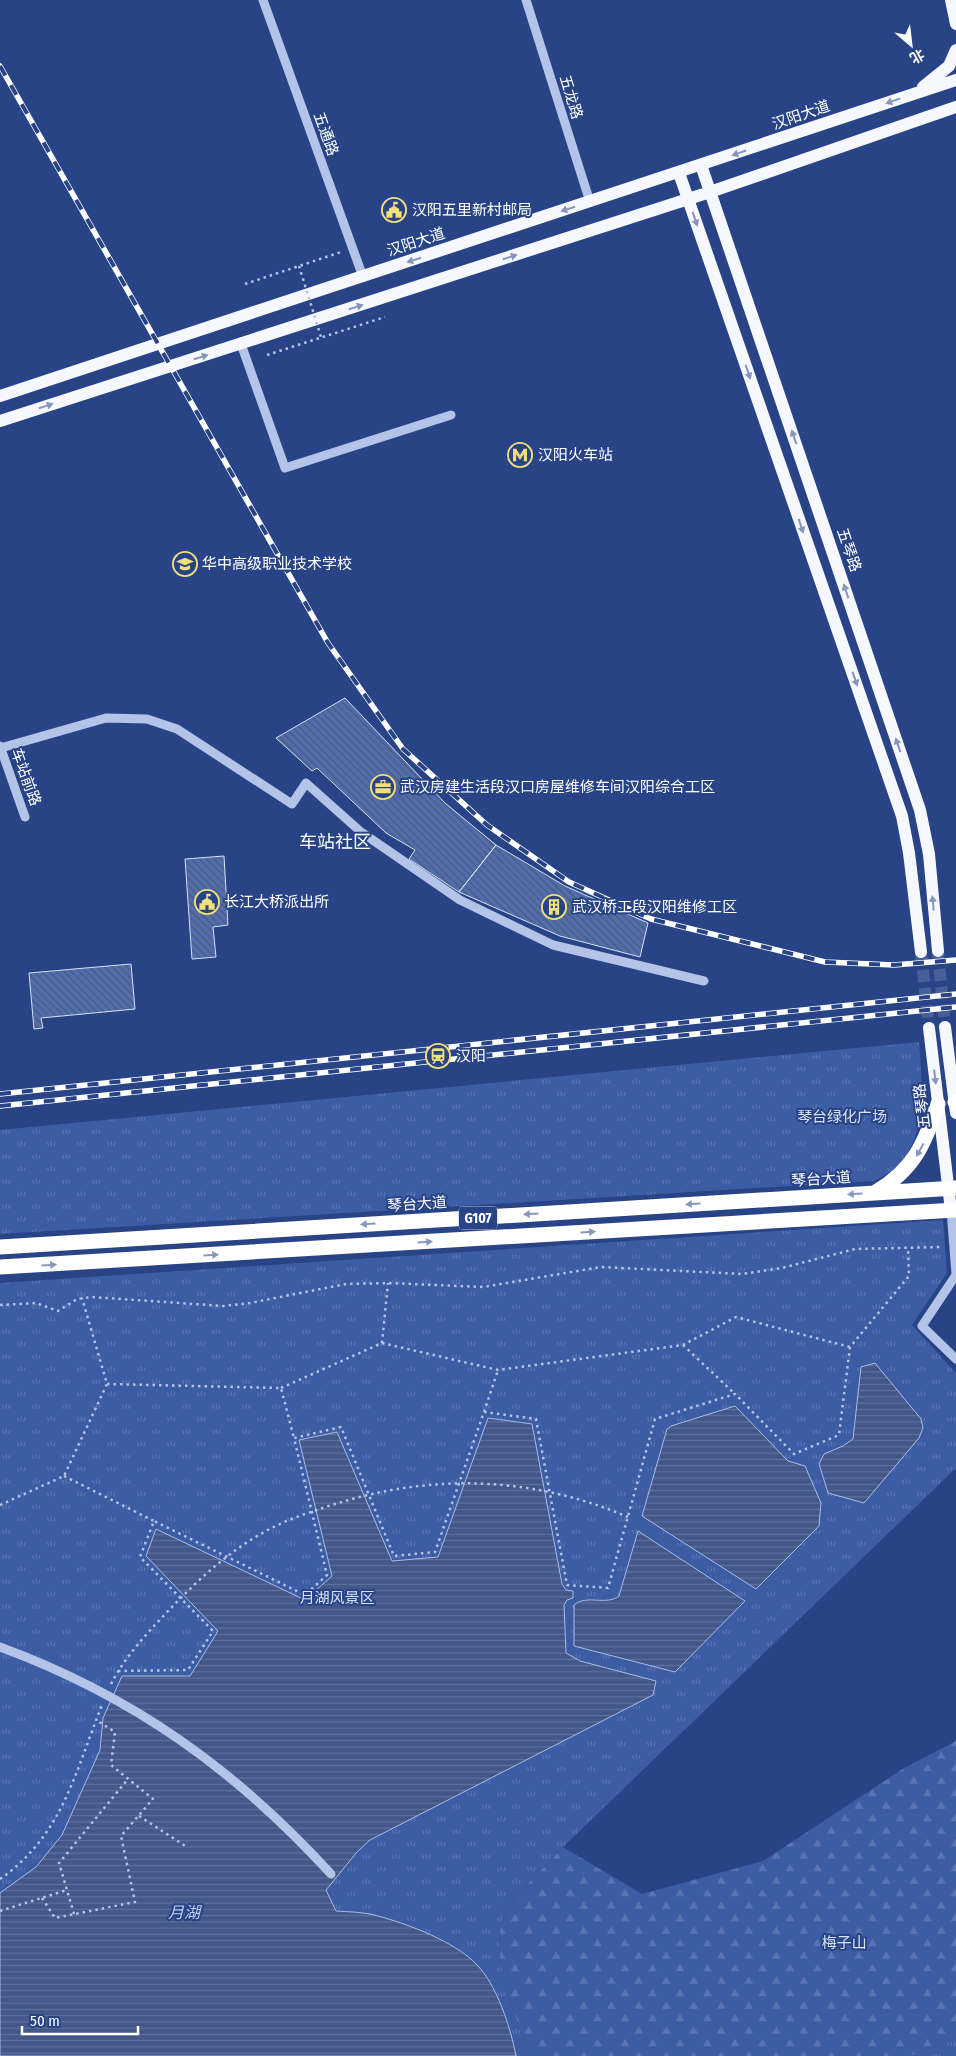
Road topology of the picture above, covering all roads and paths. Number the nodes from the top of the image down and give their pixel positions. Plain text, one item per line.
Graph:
1 (263, 0) edge
2 (526, 0) edge
3 (951, 0) edge
4 (956, 24) edge
5 (956, 50) edge
6 (956, 80) edge
7 (912, 95) junction
8 (956, 107) edge
9 (701, 165) junction
10 (679, 173) junction
11 (710, 192) junction
12 (688, 199) junction
13 (590, 202) junction
14 (348, 250) dead end
15 (299, 266) junction
16 (363, 277) junction
17 (245, 284) dead end
18 (385, 317) dead end
19 (322, 337) junction
20 (241, 344) junction
21 (267, 355) dead end
22 (0, 396) edge
23 (451, 416) dead end
24 (0, 421) edge
25 (0, 747) edge
26 (26, 817) dead end
27 (938, 951) tunnel mouth
28 (921, 952) tunnel mouth
29 (704, 981) dead end
30 (946, 1027) tunnel mouth
31 (929, 1028) tunnel mouth
32 (938, 1104) junction
33 (956, 1106) edge
34 (952, 1189) edge
35 (876, 1193) junction
36 (953, 1210) edge
37 (954, 1246) junction
38 (0, 1247) edge
39 (908, 1248) junction
40 (0, 1267) edge
41 (956, 1274) edge
42 (388, 1283) junction
43 (82, 1298) junction
44 (0, 1305) edge
45 (382, 1343) junction
46 (683, 1345) junction
47 (850, 1347) junction
48 (956, 1359) edge
49 (498, 1370) junction
50 (106, 1384) junction
51 (281, 1388) junction
52 (735, 1394) junction
53 (484, 1412) junction
54 (294, 1438) junction
55 (64, 1476) junction
56 (459, 1482) junction
57 (550, 1492) junction
58 (368, 1494) junction
59 (0, 1505) edge
60 (312, 1511) junction
61 (628, 1517) junction
62 (154, 1521) junction
63 (227, 1556) junction
64 (182, 1597) junction
65 (0, 1647) edge
66 (118, 1671) junction
67 (107, 1696) junction
68 (96, 1720) junction
69 (128, 1779) junction
70 (139, 1816) junction
71 (187, 1846) dead end
72 (331, 1874) dead end
73 (0, 1879) edge
74 (67, 1890) junction
75 (42, 1898) junction
76 (0, 1911) edge
77 (74, 1914) junction

1 - 16 street, 五通路
2 - 13 street, 五龙路
3 - 4 main road
5 - 7 main road
6 - 7 main road, 汉阳大道
7 -> 9 main road, 汉阳大道
8 - 11 main road
9 - 10 main road, 汉阳大道
9 - 11 main road, 五琴路
10 - 12 main road
10 - 13 main road, 汉阳大道
11 - 12 main road
27 -> 11 main road, 五琴路
20 -> 12 main road
12 -> 28 main road
13 -> 16 main road, 汉阳大道
14 - 15 path
15 - 17 path
15 - 19 path, bridge
16 - 22 main road, 汉阳大道
18 - 19 path
19 - 21 path
20 - 23 street
24 -> 20 main road
25 - 26 street, 车站前路
25 - 29 street
30 - 33 main road
31 -> 32 main road, 五琴路
32 - 34 main road, 五琴路
32 -> 35 highway
34 - 35 highway, 琴台大道 / G107
34 - 36 main road, 五琴路
35 -> 38 highway, 琴台大道 / G107
36 - 37 street
40 -> 36 highway, G107
37 - 39 path
37 - 41 street
39 - 42 path
39 - 47 path
41 - 48 street
42 - 43 path
42 - 45 path
43 - 44 path
43 - 50 path
45 - 49 path
45 - 51 path
46 - 47 path
46 - 49 path
46 - 52 path
47 - 52 path
49 - 53 path
50 - 51 path
50 - 55 path
51 - 54 path
52 - 61 path
53 - 56 path
53 - 57 path
54 - 58 path
54 - 60 path
55 - 59 path
55 - 62 path
56 - 57 path
56 - 58 path
56 - 58 path
57 - 61 path
57 - 61 path
58 - 60 path
60 - 63 path
60 - 63 path
62 - 63 path
62 - 64 path
63 - 64 path
64 - 66 path
64 - 66 path
65 - 67 street
66 - 67 path
67 - 68 path
67 - 72 street
68 - 69 path
68 - 73 path
69 - 70 path
69 - 74 path
70 - 71 path
70 - 77 path
74 - 75 path
74 - 77 path
75 - 76 path
75 - 77 path

